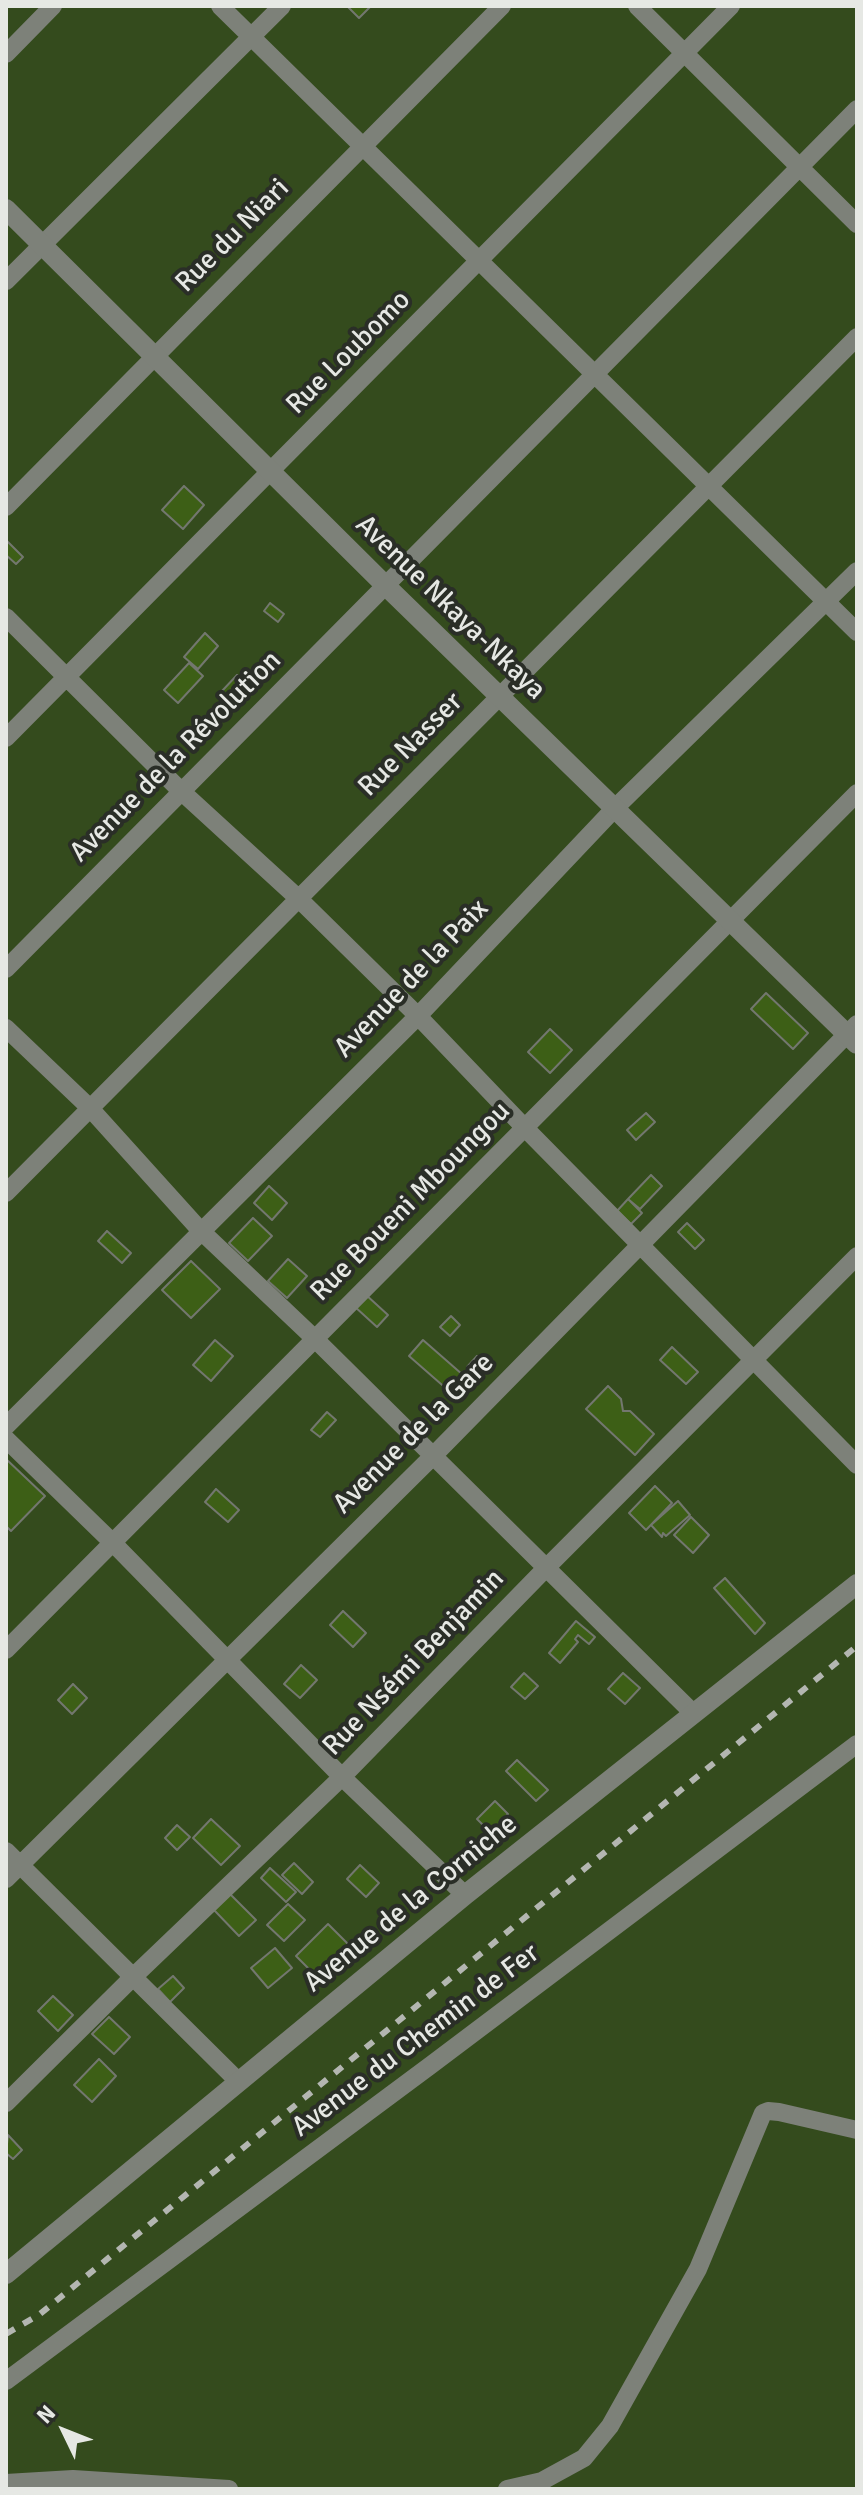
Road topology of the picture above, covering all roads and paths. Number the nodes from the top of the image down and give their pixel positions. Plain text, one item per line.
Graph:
1 (53, 6) edge
2 (220, 6) edge
3 (282, 6) edge
4 (502, 6) edge
5 (637, 6) edge
6 (731, 6) edge
7 (251, 37) junction
8 (6, 54) edge
9 (684, 54) junction
10 (857, 109) edge
11 (363, 145) junction
12 (800, 166) junction
13 (6, 209) edge
14 (857, 224) edge
15 (42, 245) junction
16 (481, 260) junction
17 (6, 281) edge
18 (857, 337) edge
19 (154, 355) junction
20 (596, 374) junction
21 (270, 471) junction
22 (710, 487) junction
23 (6, 507) edge
24 (857, 571) edge
25 (386, 586) junction
26 (827, 602) junction
27 (6, 617) edge
28 (857, 632) edge
29 (67, 676) junction
30 (500, 695) junction
31 (6, 738) edge
32 (181, 791) junction
33 (857, 793) edge
34 (615, 808) junction
35 (299, 899) junction
36 (731, 921) junction
37 (6, 969) edge
38 (418, 1016) junction
39 (6, 1028) edge
40 (854, 1034) edge
41 (89, 1107) junction
42 (524, 1127) junction
43 (6, 1193) edge
44 (200, 1230) junction
45 (641, 1245) junction
46 (857, 1256) edge
47 (315, 1339) junction
48 (753, 1360) junction
49 (6, 1426) edge
50 (6, 1439) edge
51 (433, 1456) junction
52 (857, 1465) edge
53 (114, 1544) junction
54 (547, 1567) junction
55 (857, 1584) edge
56 (6, 1650) edge
57 (227, 1660) junction
58 (693, 1713) junction
59 (857, 1744) edge
60 (342, 1777) junction
61 (6, 1851) edge
62 (20, 1864) junction
63 (6, 1879) edge
64 (465, 1895) junction
65 (132, 1978) junction
66 (238, 2081) junction
67 (6, 2103) edge
68 (857, 2130) edge
69 (6, 2274) edge
70 (6, 2381) edge
71 (6, 2483) edge
72 (229, 2489) edge
73 (507, 2489) edge

1 - 8 street
2 - 7 street
3 - 7 street
4 - 11 street, Rue du Niari
5 - 9 street
6 - 9 street, Rue Loubomo
7 - 11 street
7 - 15 street
9 - 12 street
9 - 16 street, Rue Loubomo
10 - 12 street, Avenue de la Révolution
11 - 16 street
11 - 19 street, Rue du Niari
12 - 14 street
12 - 20 street, Avenue de la Révolution
13 - 15 street, Avenue Nkaya-Nkaya
15 - 17 street
15 - 19 street, Avenue Nkaya-Nkaya
16 - 20 street
16 - 21 street, Rue Loubomo
18 - 22 street, Rue Nasser
19 - 21 street, Avenue Nkaya-Nkaya
19 - 23 street, Rue du Niari
20 - 22 street
20 - 25 street, Avenue de la Révolution
21 - 25 street, Avenue Nkaya-Nkaya
21 - 29 street, Rue Loubomo
22 - 26 street
22 - 30 street, Rue Nasser
24 - 26 street, Avenue de la Paix
25 - 30 street, Avenue Nkaya-Nkaya
25 - 32 street, Avenue de la Révolution
26 - 28 street
26 - 34 street, Avenue de la Paix
27 - 29 street
29 - 31 street, Rue Loubomo
29 - 32 street
30 - 34 street, Avenue Nkaya-Nkaya
30 - 35 street, Rue Nasser
32 - 35 street
32 - 37 street, Avenue de la Révolution
33 - 36 street, Rue Boueni Mboungou
34 - 36 street, Avenue Nkaya-Nkaya
34 - 38 street, Avenue de la Paix
35 - 38 street
35 - 41 street, Rue Nasser
36 - 40 street, Avenue Nkaya-Nkaya
36 - 42 street, Rue Boueni Mboungou
38 - 42 street
38 - 44 street, Avenue de la Paix
39 - 41 street
40 - 45 street, Avenue de la Gare
41 - 43 street, Rue Nasser
41 - 44 street
42 - 45 street
42 - 47 street, Rue Boueni Mboungou
44 - 47 street
44 - 49 street, Avenue de la Paix
45 - 48 street
45 - 51 street, Avenue de la Gare
46 - 48 street, Rue Nsémi Benjamin
47 - 51 street
47 - 53 street, Rue Boueni Mboungou
48 - 52 street
48 - 54 street, Rue Nsémi Benjamin
50 - 53 street
51 - 54 street
51 - 57 street, Avenue de la Gare
53 - 56 street, Rue Boueni Mboungou
53 - 57 street
54 - 58 street
54 - 60 street, Rue Nsémi Benjamin
55 - 58 street, Avenue de la Corniche
57 - 60 street
57 - 62 street, Avenue de la Gare
58 - 64 street, Avenue de la Corniche
59 - 70 street, Avenue du Chemin de Fer
60 - 64 street
60 - 65 street, Rue Nsémi Benjamin
61 - 62 street
62 - 63 street, Avenue de la Gare
62 - 65 street
64 - 66 street, Avenue de la Corniche
65 - 66 street
65 - 67 street, Rue Nsémi Benjamin
66 - 69 street, Avenue de la Corniche
68 - 73 street
71 - 72 street

